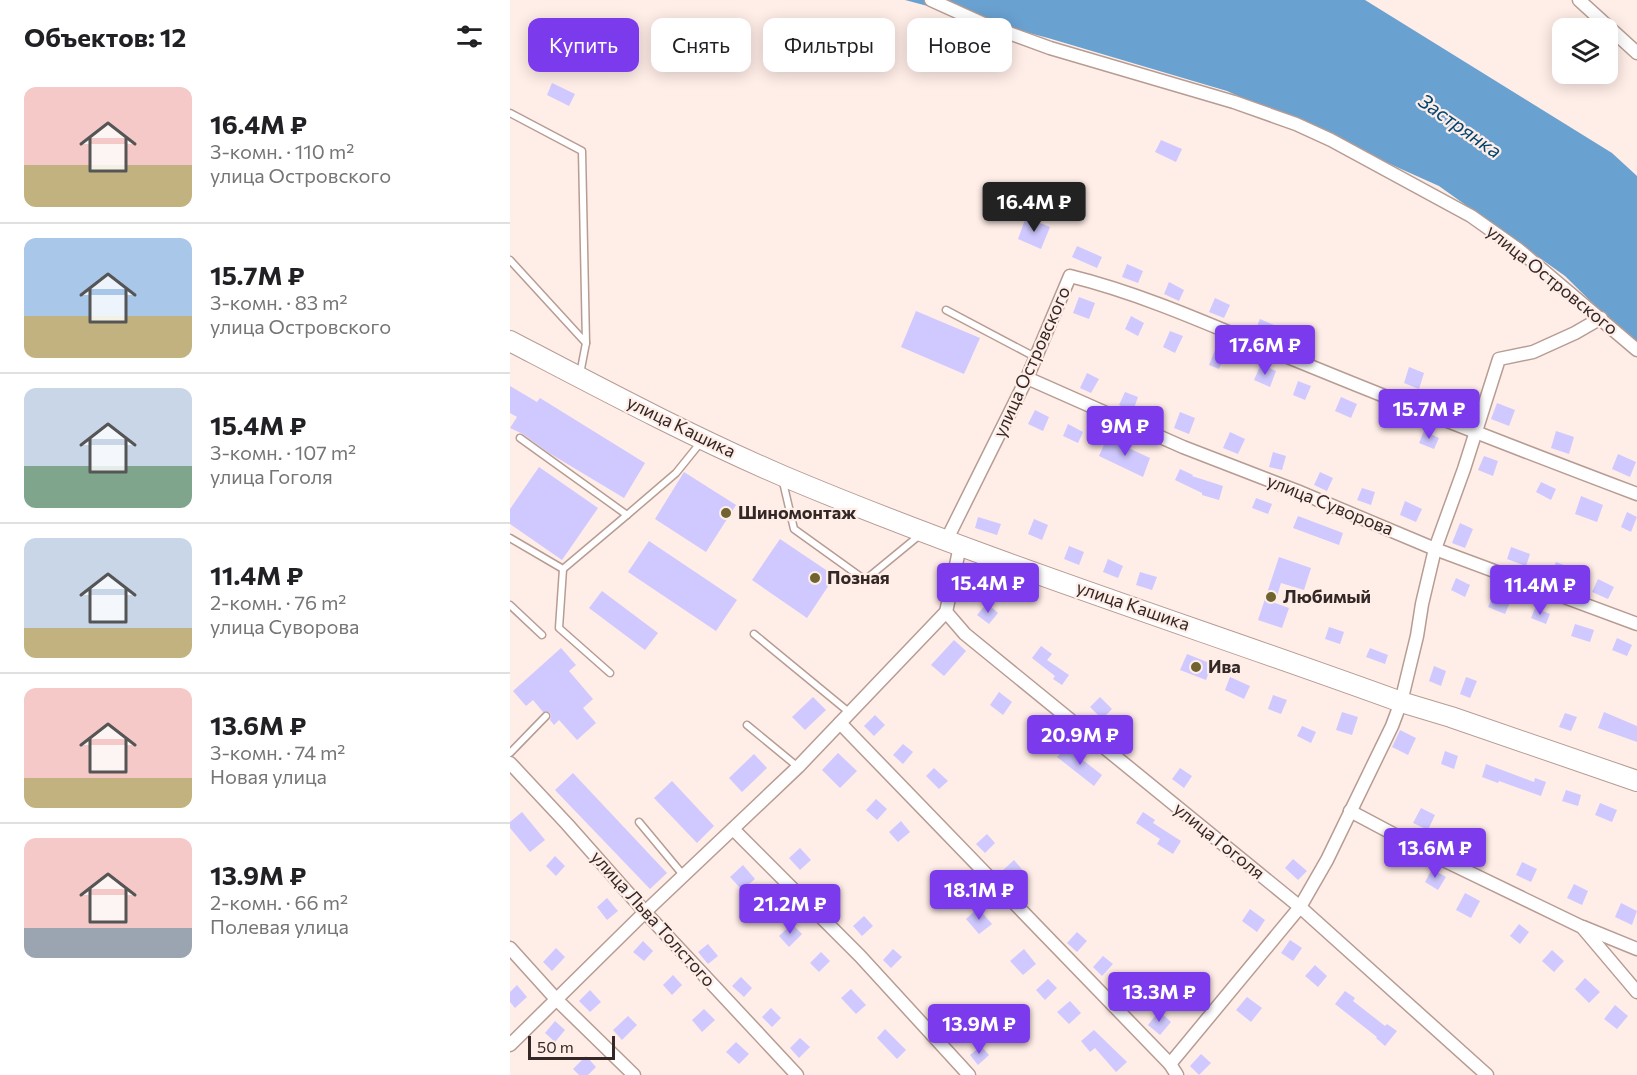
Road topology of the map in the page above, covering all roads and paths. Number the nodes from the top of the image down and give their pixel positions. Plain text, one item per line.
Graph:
1 (931, 0) edge
2 (1579, 0) edge
3 (1637, 53) edge
4 (510, 113) edge
5 (510, 260) edge
6 (946, 310) dead end
7 (1601, 318) junction
8 (510, 341) edge
9 (586, 343) junction
10 (1637, 350) edge
11 (1036, 357) junction
12 (580, 378) junction
13 (1027, 378) junction
14 (1476, 434) junction
15 (520, 438) dead end
16 (703, 439) junction
17 (782, 475) junction
18 (1637, 494) edge
19 (627, 515) junction
20 (924, 531) junction
21 (510, 538) edge
22 (954, 543) junction
23 (1435, 549) junction
24 (563, 569) junction
25 (510, 605) edge
26 (946, 612) junction
27 (1637, 624) edge
28 (754, 634) dead end
29 (542, 635) dead end
30 (610, 673) dead end
31 (1401, 702) junction
32 (851, 713) junction
33 (546, 716) dead end
34 (840, 723) junction
35 (747, 725) dead end
36 (510, 753) edge
37 (510, 763) edge
38 (798, 767) junction
39 (1637, 781) edge
40 (1350, 811) junction
41 (639, 822) dead end
42 (733, 829) junction
43 (685, 876) junction
44 (1300, 907) junction
45 (645, 912) junction
46 (1582, 927) junction
47 (510, 948) edge
48 (1637, 949) edge
49 (1637, 992) edge
50 (556, 999) junction
51 (510, 1045) edge
52 (1170, 1064) junction
53 (634, 1075) edge
54 (797, 1075) edge
55 (969, 1075) edge
56 (1178, 1075) edge
57 (1487, 1075) edge

1 - 7 street, улица Островского
2 - 3 street
4 - 9 lane
5 - 9 lane
6 - 11 lane
7 - 10 street, улица Островского
7 - 14 street
8 - 12 highway, улица Кашика
9 - 12 lane
11 - 13 street, улица Островского
11 - 14 street, улица Островского
12 - 16 highway, улица Кашика
13 - 22 street, улица Островского
13 - 23 street, улица Суворова
14 - 18 street, улица Островского
14 - 23 street
15 - 19 lane
16 - 17 highway, улица Кашика
16 - 19 lane
17 - 20 highway, улица Кашика
17 - 20 lane
19 - 24 lane
20 - 22 highway, улица Кашика
21 - 24 lane
22 - 26 street, улица Островского
22 - 31 highway, улица Кашика
23 - 27 street, улица Суворова
23 - 31 street
24 - 30 lane
25 - 29 lane
26 - 32 street
26 - 44 street, улица Гоголя
28 - 32 lane
31 - 39 highway, улица Кашика
31 - 40 street
32 - 34 street
33 - 36 lane
34 - 38 street
34 - 52 street
35 - 38 lane
37 - 45 street, улица Льва Толстого
38 - 42 street
40 - 44 street
40 - 46 street
41 - 43 lane
42 - 43 street
42 - 55 street
43 - 45 street
44 - 52 street
44 - 57 street, улица Гоголя
45 - 50 street
45 - 54 street, улица Льва Толстого
46 - 48 street
46 - 49 street
47 - 50 street
50 - 51 street
50 - 53 street
52 - 56 street

